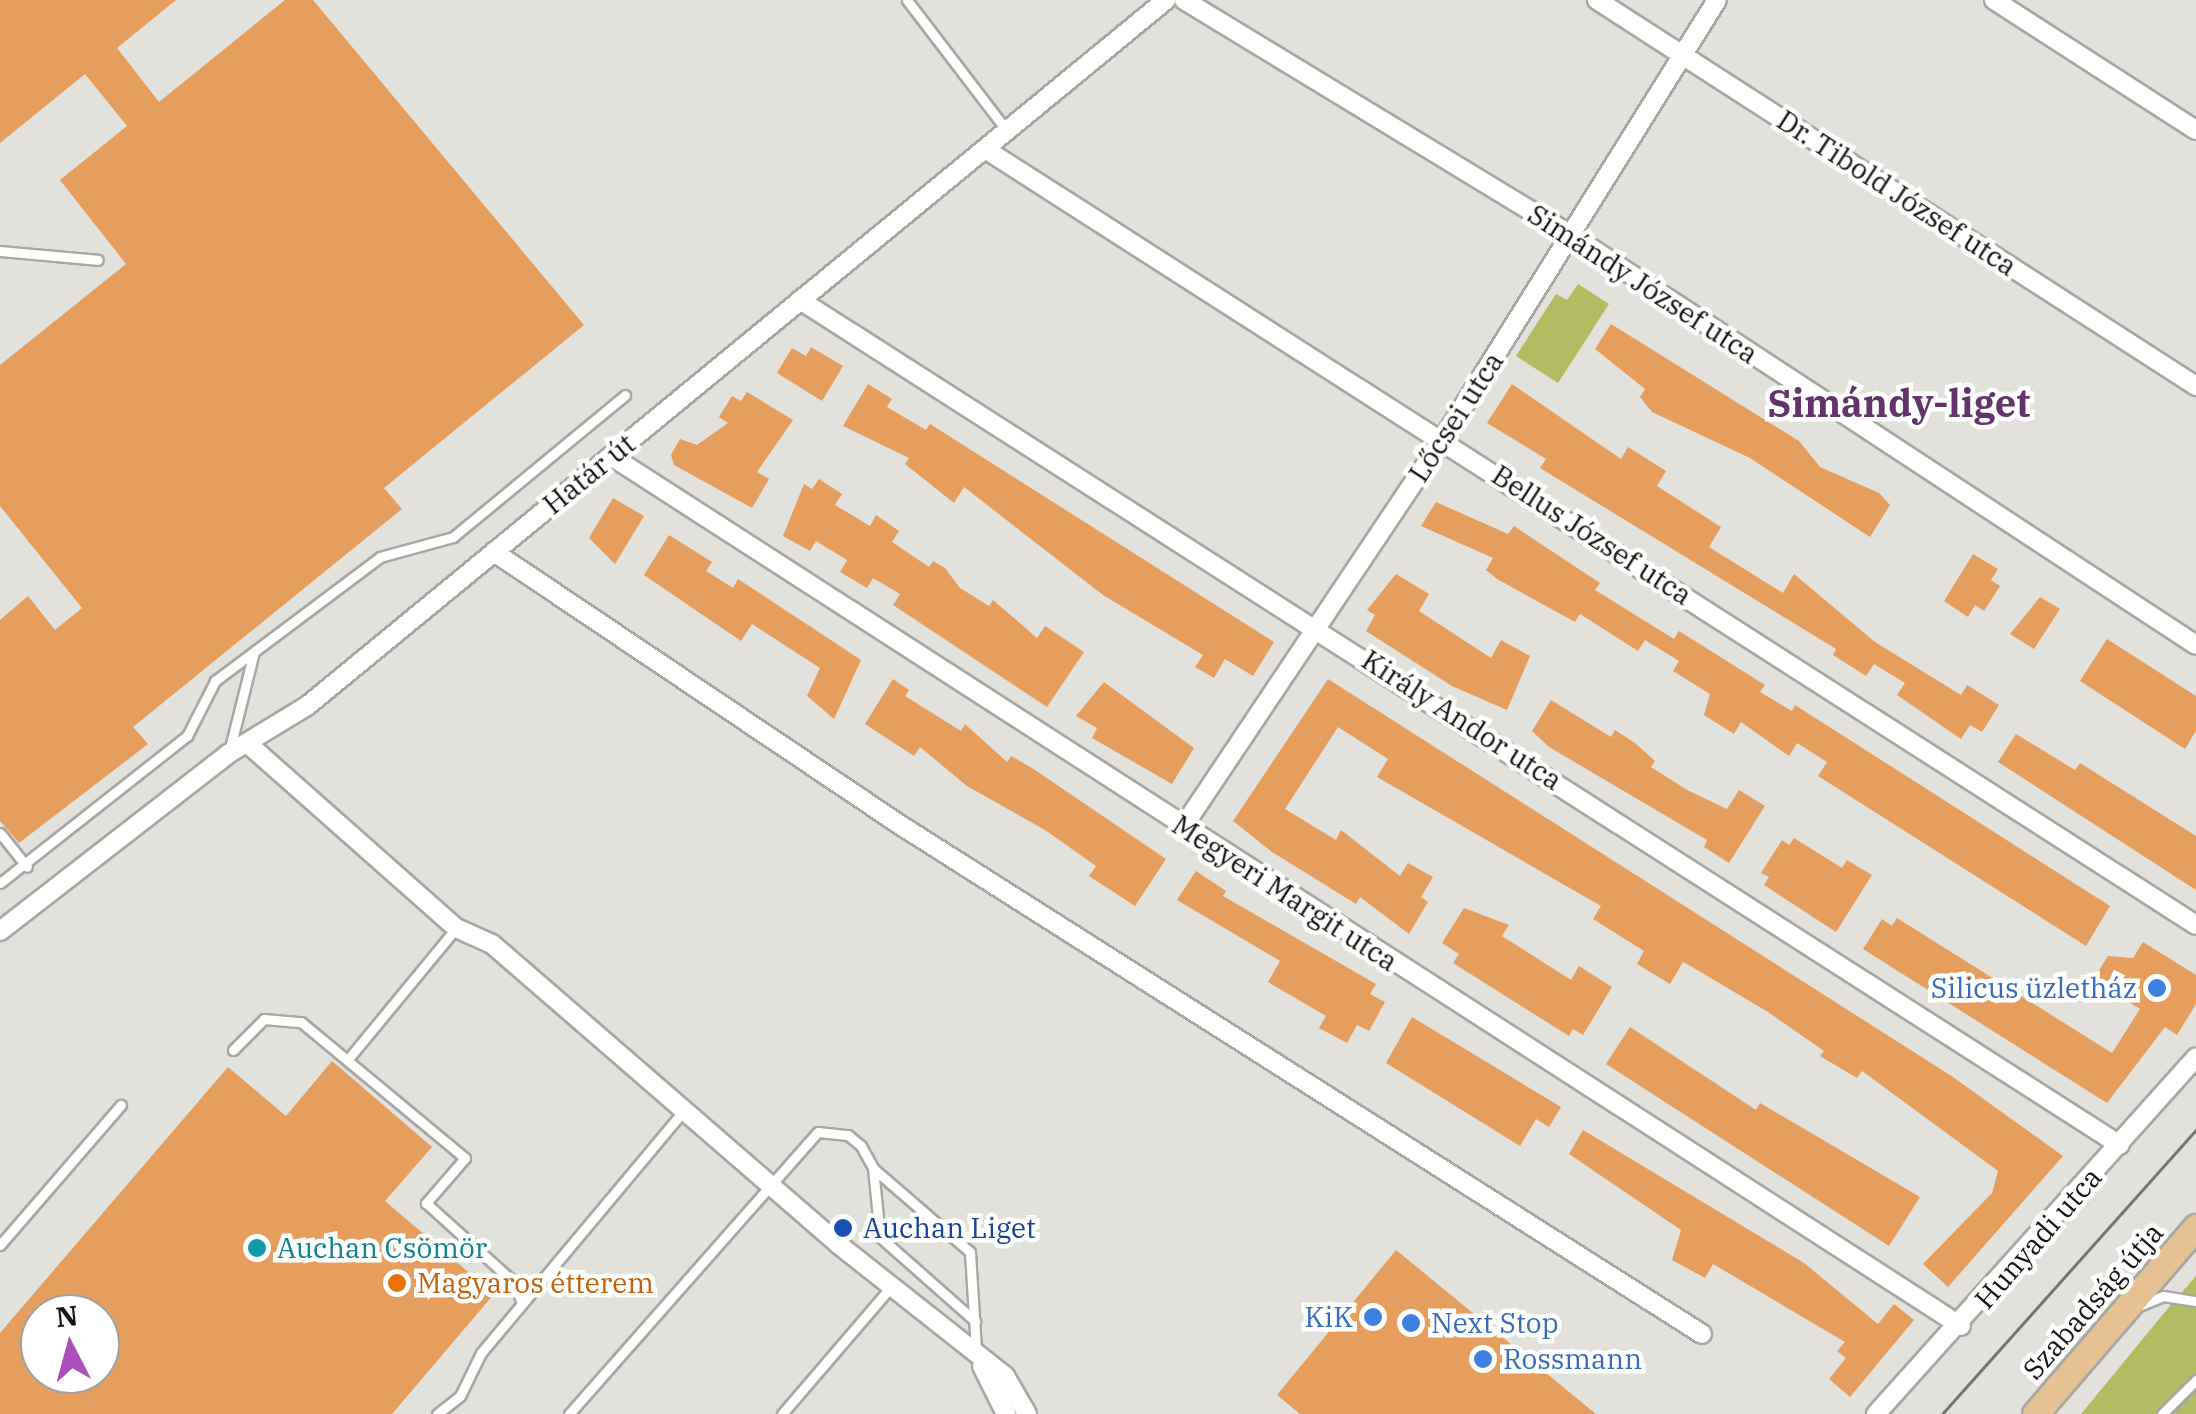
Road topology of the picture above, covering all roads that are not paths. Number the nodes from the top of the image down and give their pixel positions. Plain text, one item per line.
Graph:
1 (907, 0) edge
2 (1166, 0) edge
3 (1184, 0) edge
4 (1598, 0) edge
5 (1717, 0) edge
6 (1994, 0) edge
7 (1682, 54) junction
8 (2196, 130) edge
9 (1007, 131) junction
10 (985, 149) junction
11 (1571, 236) junction
12 (0, 252) edge
13 (98, 260) dead end
14 (800, 300) junction
15 (2196, 386) edge
16 (626, 395) dead end
17 (1443, 439) junction
18 (611, 456) junction
19 (494, 552) junction
20 (1318, 627) junction
21 (2196, 645) edge
22 (254, 652) junction
23 (246, 742) junction
24 (228, 754) junction
25 (1183, 828) junction
26 (0, 832) edge
27 (27, 867) junction
28 (0, 883) edge
29 (2196, 925) edge
30 (456, 928) junction
31 (0, 932) edge
32 (233, 1050) dead end
33 (2196, 1057) edge
34 (348, 1058) junction
35 (121, 1105) dead end
36 (684, 1110) junction
37 (2120, 1145) junction
38 (873, 1168) junction
39 (768, 1184) junction
40 (2196, 1227) edge
41 (0, 1245) edge
42 (891, 1287) junction
43 (2196, 1301) edge
44 (522, 1304) junction
45 (2117, 1318) junction
46 (975, 1321) junction
47 (1961, 1326) junction
48 (1702, 1334) dead end
49 (976, 1357) junction
50 (2196, 1380) edge
51 (2166, 1413) edge
52 (437, 1414) edge
53 (569, 1414) edge
54 (782, 1414) edge
55 (1006, 1414) edge
56 (1027, 1414) edge
57 (1876, 1414) edge
58 (2035, 1414) edge

1 - 9 lane
2 - 9 street, Határ út
3 - 11 street, Simándy József utca
4 - 7 street, Dr. Tibold József utca
5 - 7 street, Lőcsei utca
6 - 8 street
7 - 11 street, Lőcsei utca
7 - 15 street, Dr. Tibold József utca
9 - 10 street, Határ út
10 - 14 street, Határ út
10 - 17 street, Bellus József utca
11 - 17 street, Lőcsei utca
11 - 21 street, Simándy József utca
12 - 13 lane
14 - 18 street, Határ út
14 - 20 street, Király Andor utca
16 - 22 lane
17 - 20 street, Lőcsei utca
17 - 29 street, Bellus József utca
18 - 19 street, Határ út
18 - 25 street, Megyeri Margit utca
19 - 23 street, Határ út
19 - 48 street
20 - 25 street, Lőcsei utca
20 - 37 street, Király Andor utca
22 - 24 lane
22 - 27 lane
23 - 24 street, Határ út
23 - 30 street
24 - 31 street, Határ út
25 - 47 street, Megyeri Margit utca
26 - 27 lane
27 - 28 lane
30 - 34 lane
30 - 36 street
32 - 34 lane
33 - 37 street, Hunyadi utca
34 - 44 lane
35 - 41 lane
36 - 39 street
36 - 44 lane
37 - 47 street, Hunyadi utca
38 - 39 lane
38 - 46 lane
38 - 46 lane
39 - 42 street
39 - 53 lane
40 - 45 main road, Szabadság útja
42 - 49 street
42 - 54 lane
43 - 45 lane
44 - 52 lane
45 - 58 main road, Szabadság útja
46 - 49 lane
47 - 57 street, Hunyadi utca
49 - 55 street
49 - 56 street
50 - 51 lane

